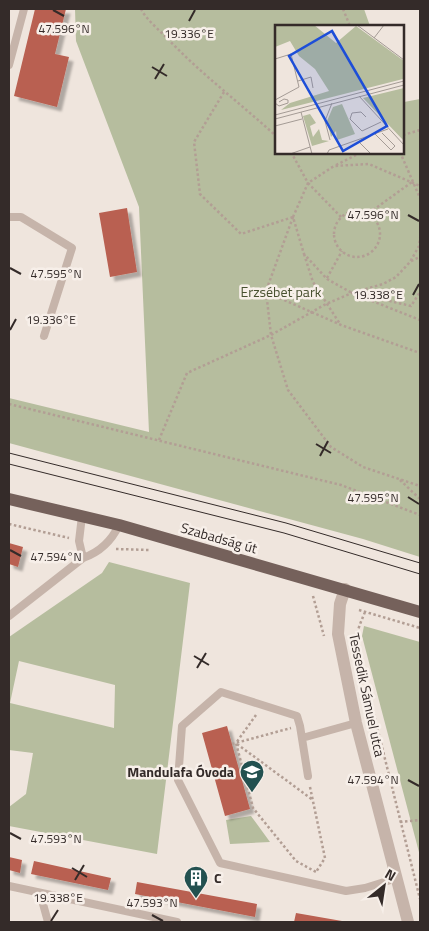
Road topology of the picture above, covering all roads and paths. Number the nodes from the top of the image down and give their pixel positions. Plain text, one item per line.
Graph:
1 (24, 9) edge
2 (141, 9) edge
3 (343, 9) edge
4 (350, 25) edge
5 (9, 65) edge
6 (224, 92) junction
7 (420, 130) edge
8 (275, 135) edge
9 (404, 135) edge
10 (292, 154) edge
11 (358, 154) edge
12 (401, 154) edge
13 (334, 166) junction
14 (412, 182) junction
15 (308, 183) junction
16 (420, 186) edge
17 (420, 198) edge
18 (368, 213) junction
19 (9, 217) edge
20 (293, 217) junction
21 (341, 217) junction
22 (420, 238) edge
23 (342, 251) junction
24 (304, 254) junction
25 (420, 257) edge
26 (410, 262) junction
27 (327, 279) junction
28 (266, 291) junction
29 (420, 292) edge
30 (352, 293) junction
31 (326, 304) junction
32 (312, 312) junction
33 (420, 320) edge
34 (341, 325) junction
35 (271, 334) junction
36 (44, 336) dead end
37 (420, 353) edge
38 (9, 404) edge
39 (159, 440) junction
40 (399, 479) junction
41 (420, 486) edge
42 (9, 499) edge
43 (420, 500) edge
44 (420, 515) edge
45 (82, 516) junction
46 (9, 524) edge
47 (119, 525) junction
48 (79, 541) junction
49 (105, 546) junction
50 (156, 551) dead end
51 (83, 558) junction
52 (345, 589) junction
53 (420, 612) edge
54 (9, 616) edge
55 (420, 628) edge
56 (263, 706) junction
57 (356, 723) junction
58 (300, 726) junction
59 (302, 738) junction
60 (236, 743) junction
61 (232, 744) dead end
62 (308, 776) joint
63 (313, 800) junction
64 (420, 820) edge
65 (400, 822) junction
66 (316, 872) junction
67 (397, 878) junction
68 (314, 885) junction
69 (9, 886) edge
70 (40, 893) junction
71 (420, 899) edge
72 (149, 919) edge
73 (48, 922) edge
74 (177, 922) edge
75 (408, 922) edge

1 - 5 lane
2 - 6 path
3 - 4 path
6 - 8 path
6 - 20 path
7 - 9 path
10 - 15 path
11 - 13 path
12 - 14 path
13 - 14 path
13 - 15 path
14 - 16 path
14 - 17 path
14 - 18 path
15 - 20 path
15 - 21 path
18 - 21 path
18 - 23 path
19 - 36 lane
20 - 24 path
20 - 28 path
21 - 23 path
22 - 26 path
23 - 27 path
24 - 27 path
24 - 31 path
25 - 26 path
26 - 30 path
27 - 30 path
28 - 32 path
28 - 35 path
29 - 30 path
30 - 31 path
30 - 33 path
31 - 32 path
31 - 34 path
32 - 34 path
32 - 35 path
34 - 37 path
35 - 39 path
35 - 40 path
38 - 39 path
39 - 44 path
40 - 41 path
40 - 43 path
42 - 45 main road, Szabadság út
45 - 47 main road, Szabadság út
45 - 48 lane
46 - 48 path
47 - 49 lane
47 - 52 main road, Szabadság út
48 - 51 lane
49 - 50 path
49 - 51 lane
51 - 54 lane
52 - 53 main road, Szabadság út
52 - 57 street, Tessedik Sámuel utca
55 - 65 path
56 - 58 lane
56 - 60 path
56 - 68 lane
57 - 59 lane
57 - 67 street, Tessedik Sámuel utca
58 - 59 lane
58 - 60 path
59 - 62 lane
60 - 61 path
60 - 63 path
60 - 66 path
62 - 63 path
63 - 66 path
64 - 65 path
65 - 71 path
66 - 68 path
67 - 68 lane
67 - 75 street, Tessedik Sámuel utca
69 - 70 lane
70 - 72 lane
70 - 73 lane
72 - 74 lane

